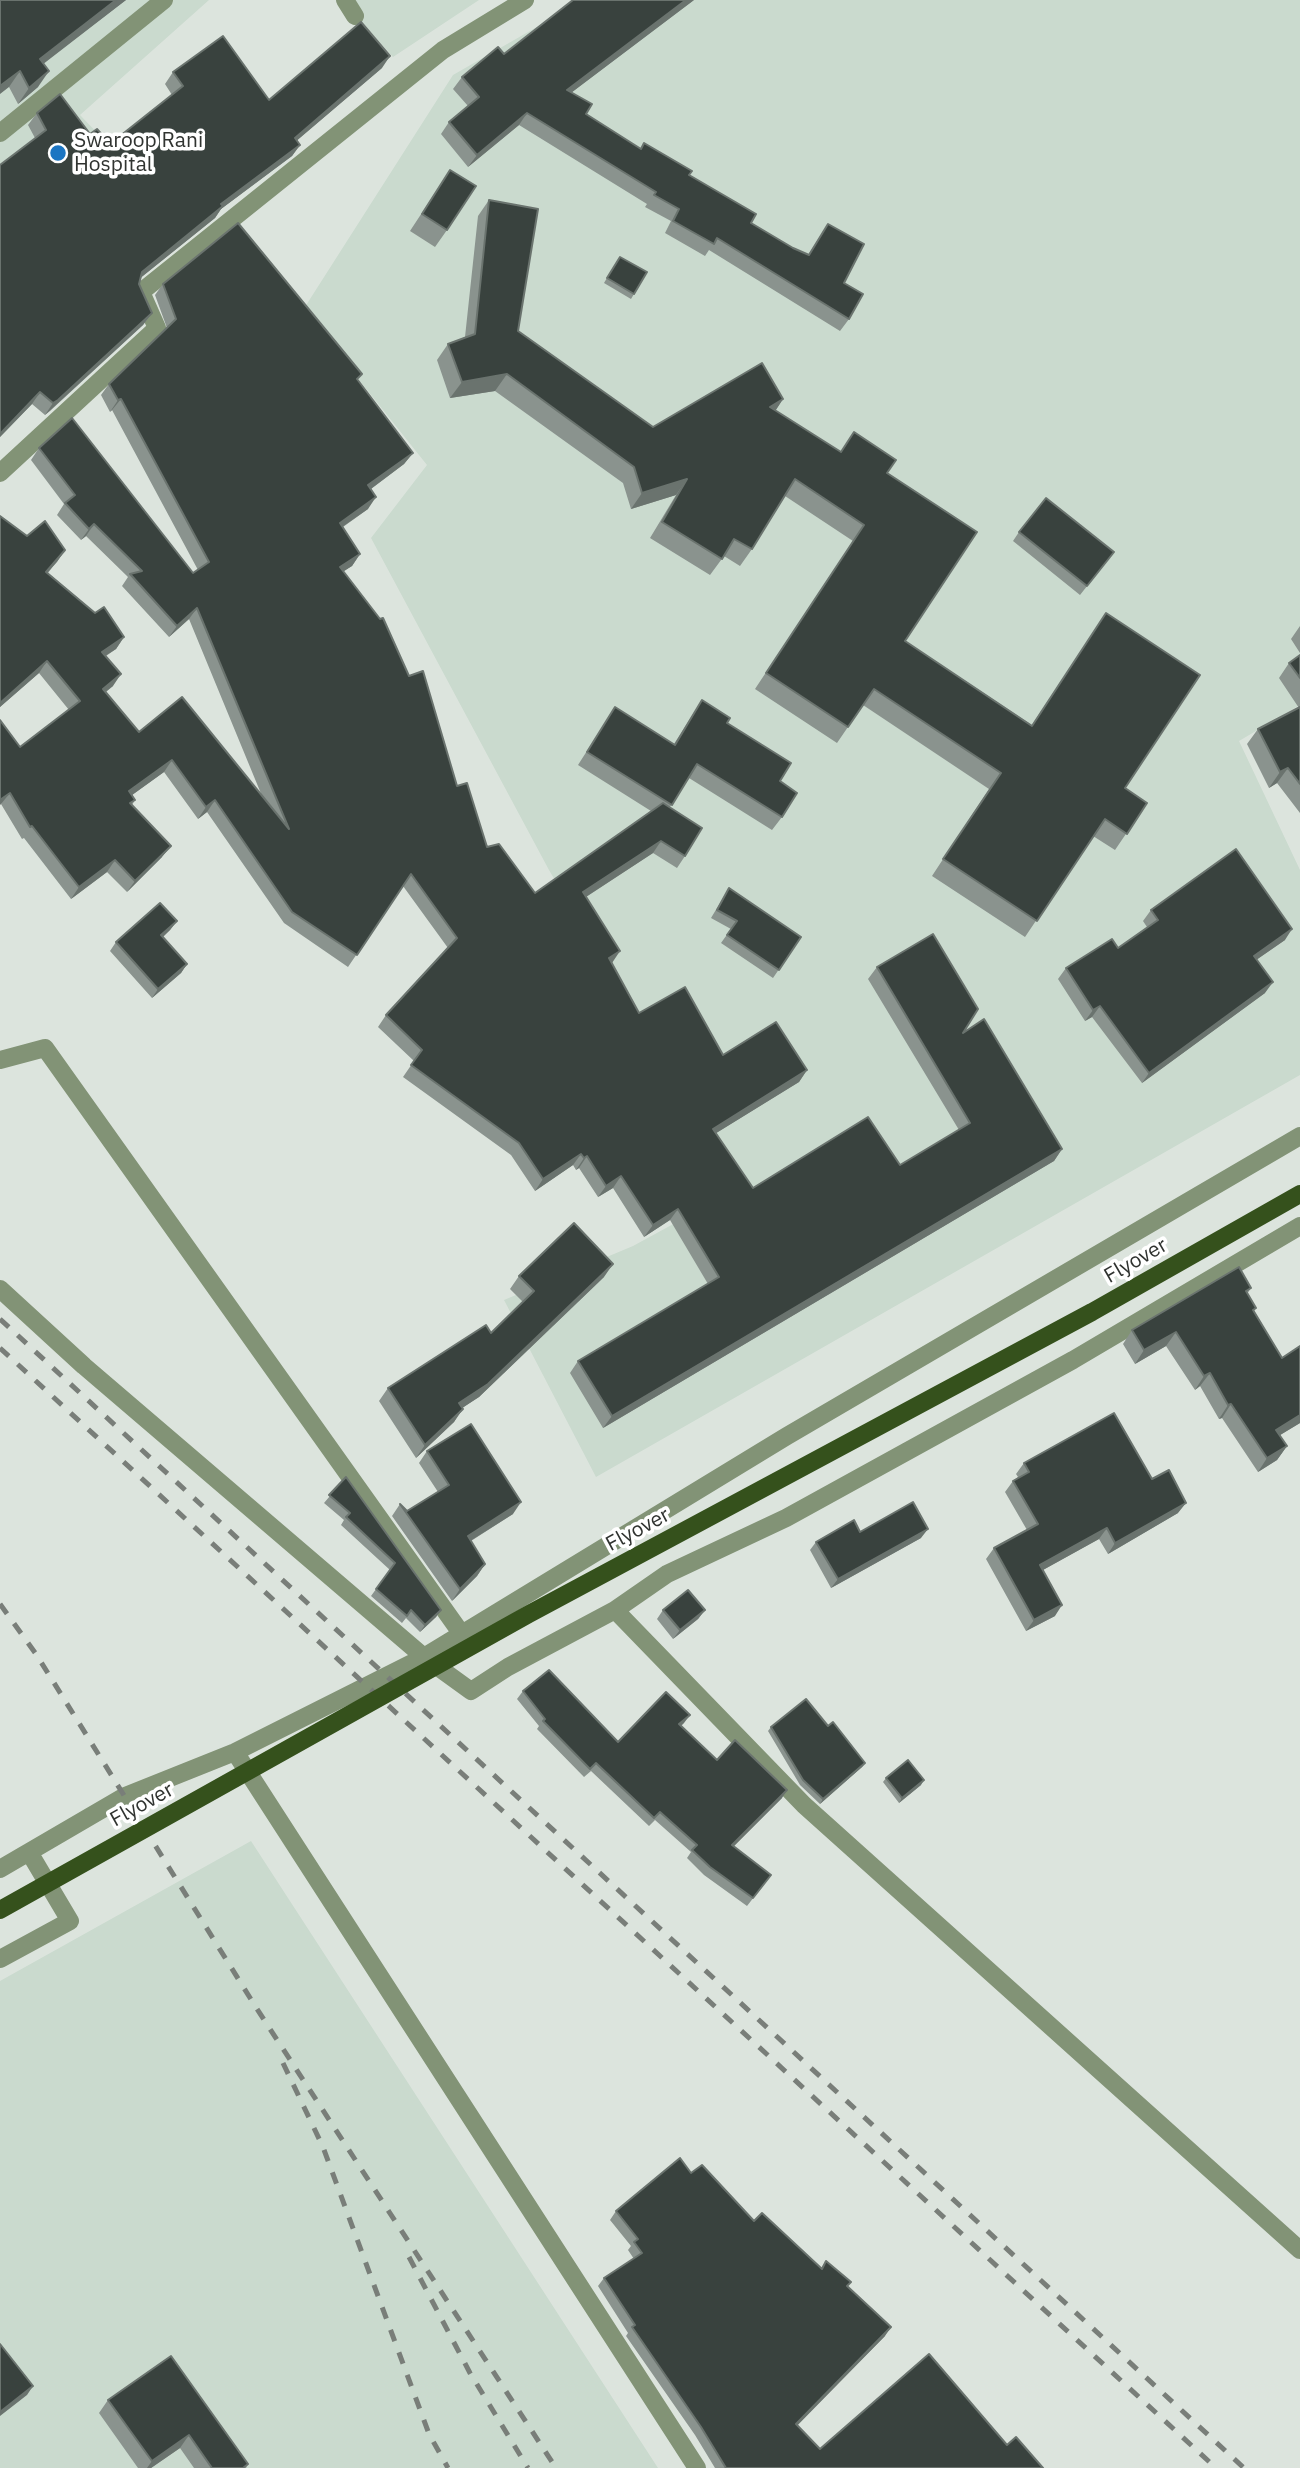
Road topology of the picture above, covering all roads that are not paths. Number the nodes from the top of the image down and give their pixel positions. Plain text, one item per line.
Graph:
1 (164, 0) edge
2 (345, 0) edge
3 (525, 0) edge
4 (355, 16) dead end
5 (0, 133) edge
6 (0, 473) edge
7 (0, 1060) edge
8 (1300, 1136) edge
9 (1300, 1194) edge
10 (1300, 1226) edge
11 (0, 1289) edge
12 (615, 1609) junction
13 (461, 1633) junction
14 (424, 1657) junction
15 (235, 1752) junction
16 (29, 1852) junction
17 (0, 1869) edge
18 (0, 1910) edge
19 (0, 1959) edge
20 (1300, 2250) edge
21 (697, 2468) edge

1 - 5 street
2 - 4 street
3 - 6 street
7 - 13 street
8 - 13 street
9 - 18 main road, Flyover, bridge
10 - 12 street
11 - 14 street
12 - 14 street
12 - 20 street
13 - 14 street
14 - 15 street
15 - 16 street
15 - 21 street
16 - 17 street
16 - 19 street

